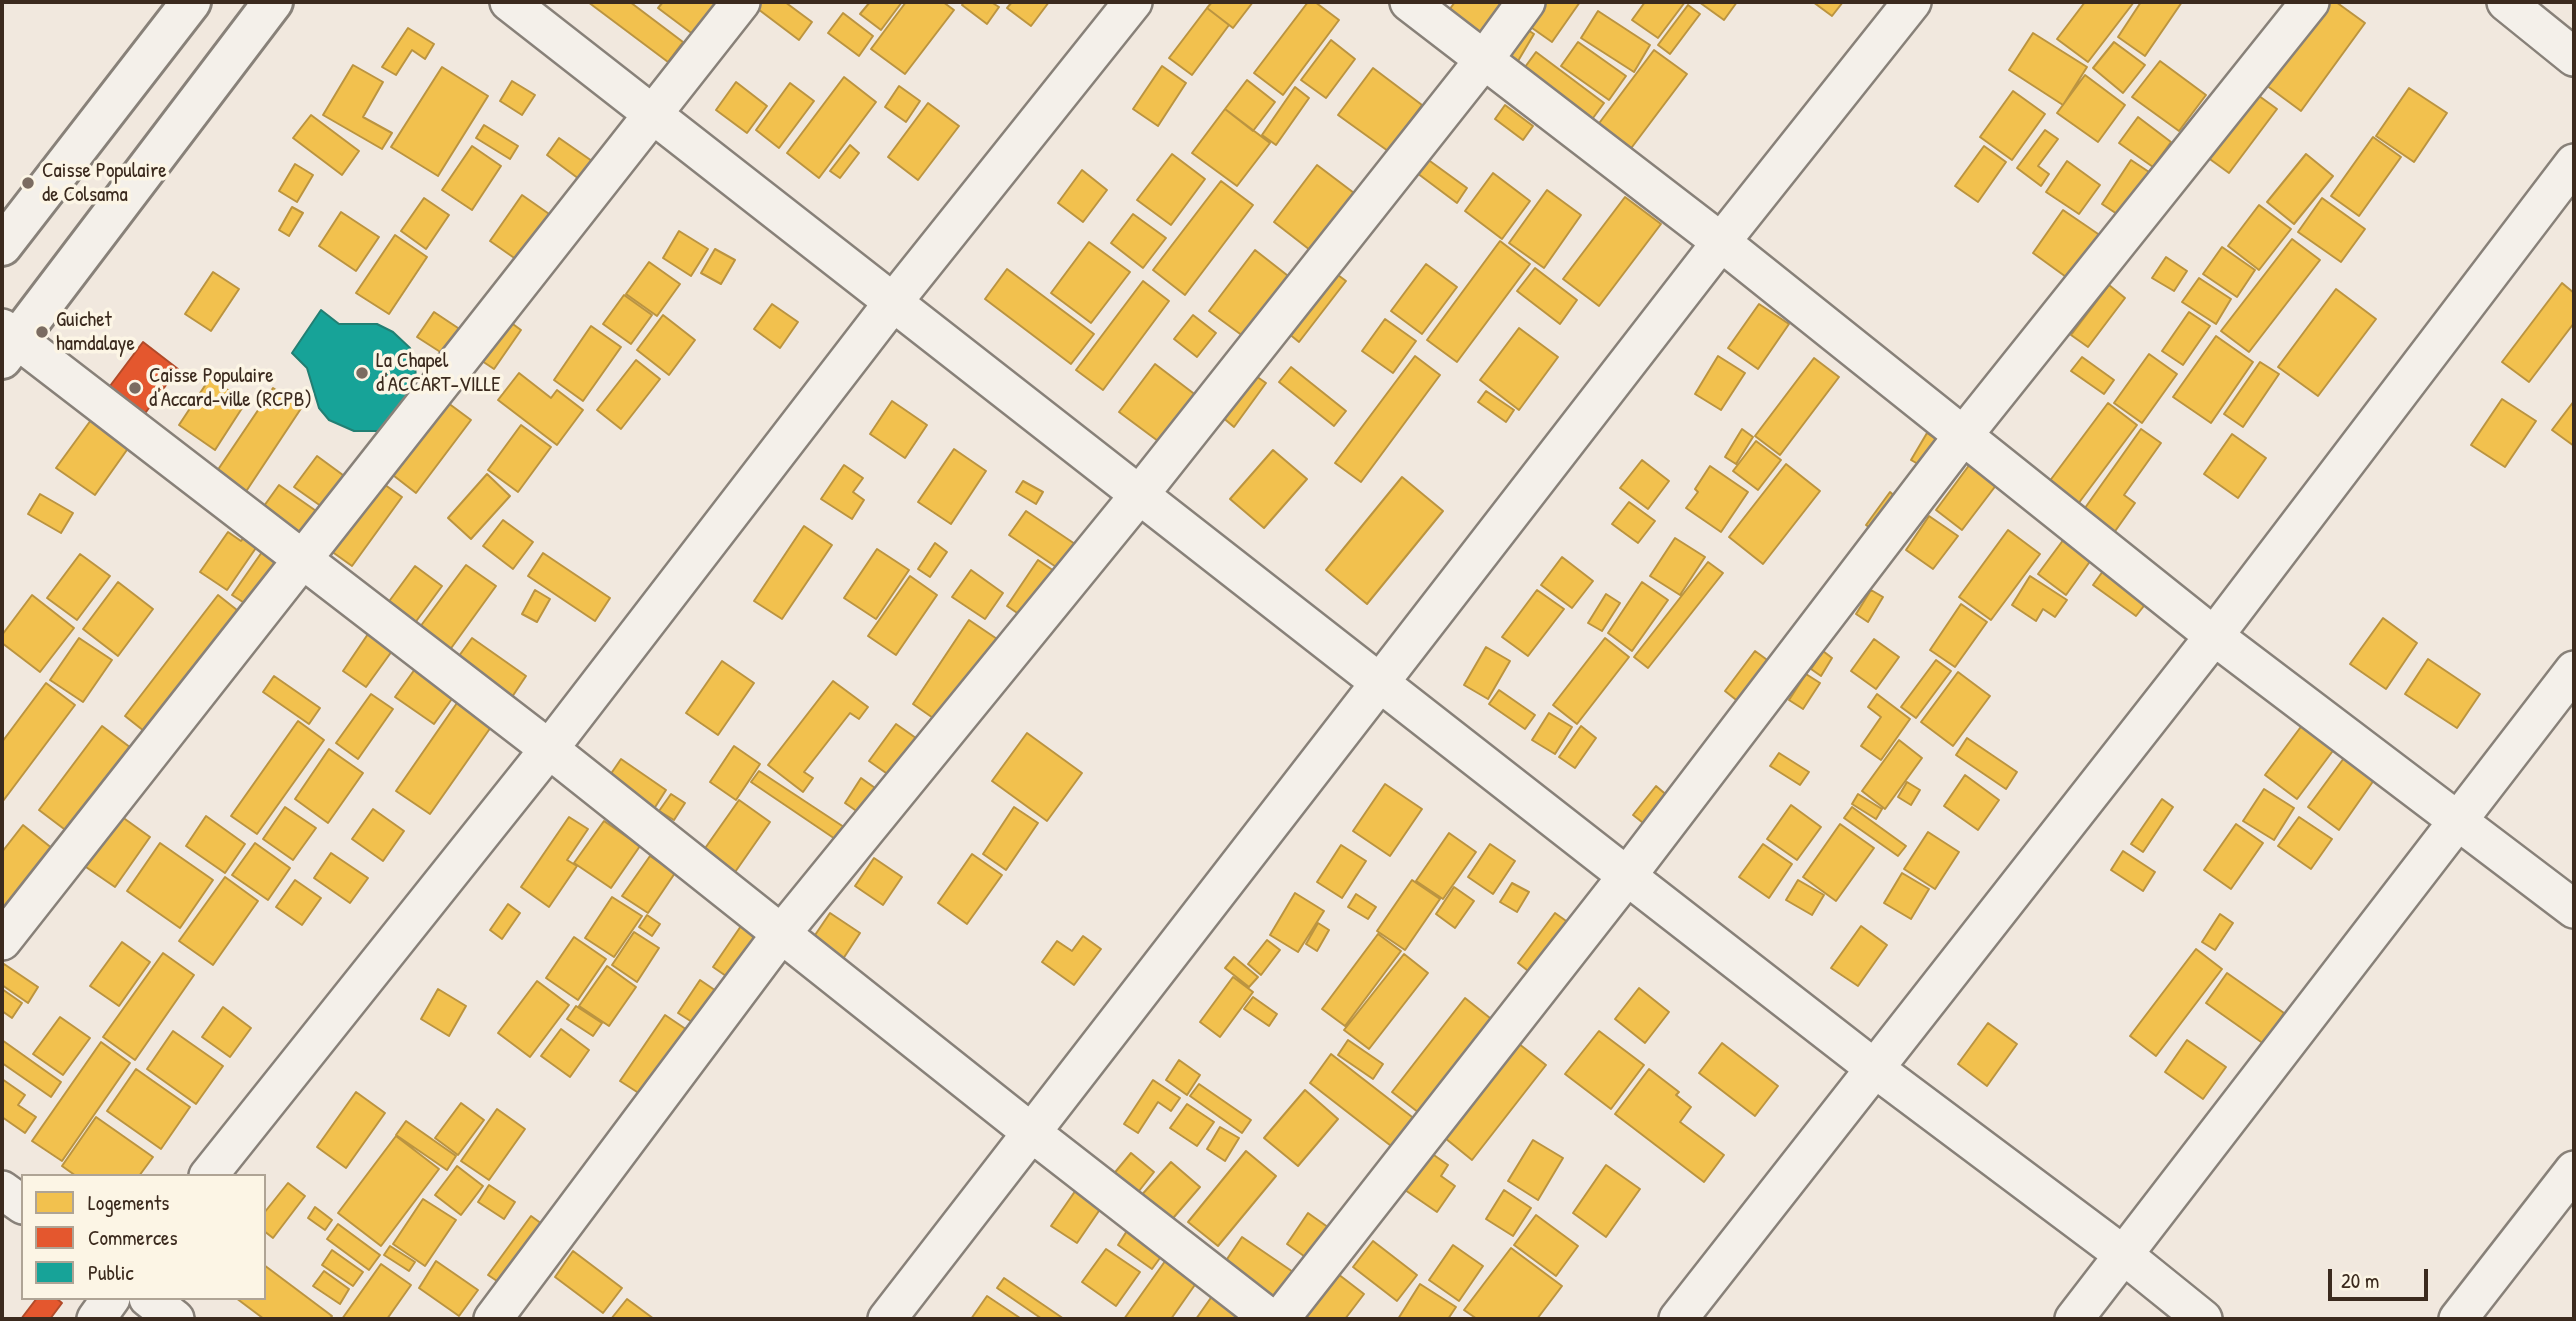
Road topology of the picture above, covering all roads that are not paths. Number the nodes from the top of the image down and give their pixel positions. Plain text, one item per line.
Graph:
1 (191, 2) edge
2 (273, 2) edge
3 (509, 2) edge
4 (741, 2) edge
5 (1133, 2) edge
6 (1409, 2) edge
7 (1526, 2) edge
8 (1912, 2) edge
9 (2310, 2) edge
10 (2506, 2) edge
11 (2574, 57) edge
12 (1483, 61) junction
13 (654, 115) junction
14 (2574, 163) edge
15 (1721, 242) junction
16 (2, 246) edge
17 (894, 300) junction
18 (7, 342) edge
19 (1962, 437) junction
20 (1140, 494) junction
21 (303, 560) junction
22 (2214, 636) junction
23 (2574, 670) edge
24 (1381, 682) junction
25 (549, 749) junction
26 (2459, 822) junction
27 (1627, 876) junction
28 (2574, 909) edge
29 (781, 934) junction
30 (2, 941) edge
31 (1874, 1068) junction
32 (1032, 1133) junction
33 (2574, 1170) edge
34 (210, 1174) edge
35 (2, 1190) edge
36 (21, 1204) edge
37 (2125, 1256) junction
38 (110, 1300) edge
39 (151, 1300) edge
40 (96, 1319) edge
41 (175, 1319) edge
42 (493, 1319) edge
43 (887, 1319) edge
44 (1271, 1319) edge
45 (1280, 1319) edge
46 (1678, 1319) edge
47 (2074, 1319) edge
48 (2203, 1319) edge
49 (2458, 1319) edge

1 - 16 main road
2 - 18 main road
3 - 13 street
4 - 13 street
5 - 17 street
6 - 12 street
7 - 12 street
8 - 15 street
9 - 19 street
10 - 11 street
12 - 15 street
12 - 20 street
13 - 17 street
13 - 21 street
14 - 22 street
15 - 19 street
15 - 24 street
17 - 20 street
17 - 25 street
18 - 21 street
19 - 22 street
19 - 27 street
20 - 24 street
20 - 29 street
21 - 25 street
21 - 30 street
22 - 26 street
22 - 31 street
23 - 26 street
24 - 27 street
24 - 32 street
25 - 29 street
25 - 34 street
26 - 28 street
26 - 37 street
27 - 31 street
27 - 45 street
29 - 32 street
29 - 42 street
31 - 37 street
31 - 46 street
32 - 43 street
32 - 44 street
33 - 49 street
35 - 36 street
37 - 47 street
37 - 48 street
38 - 40 street
39 - 41 street

